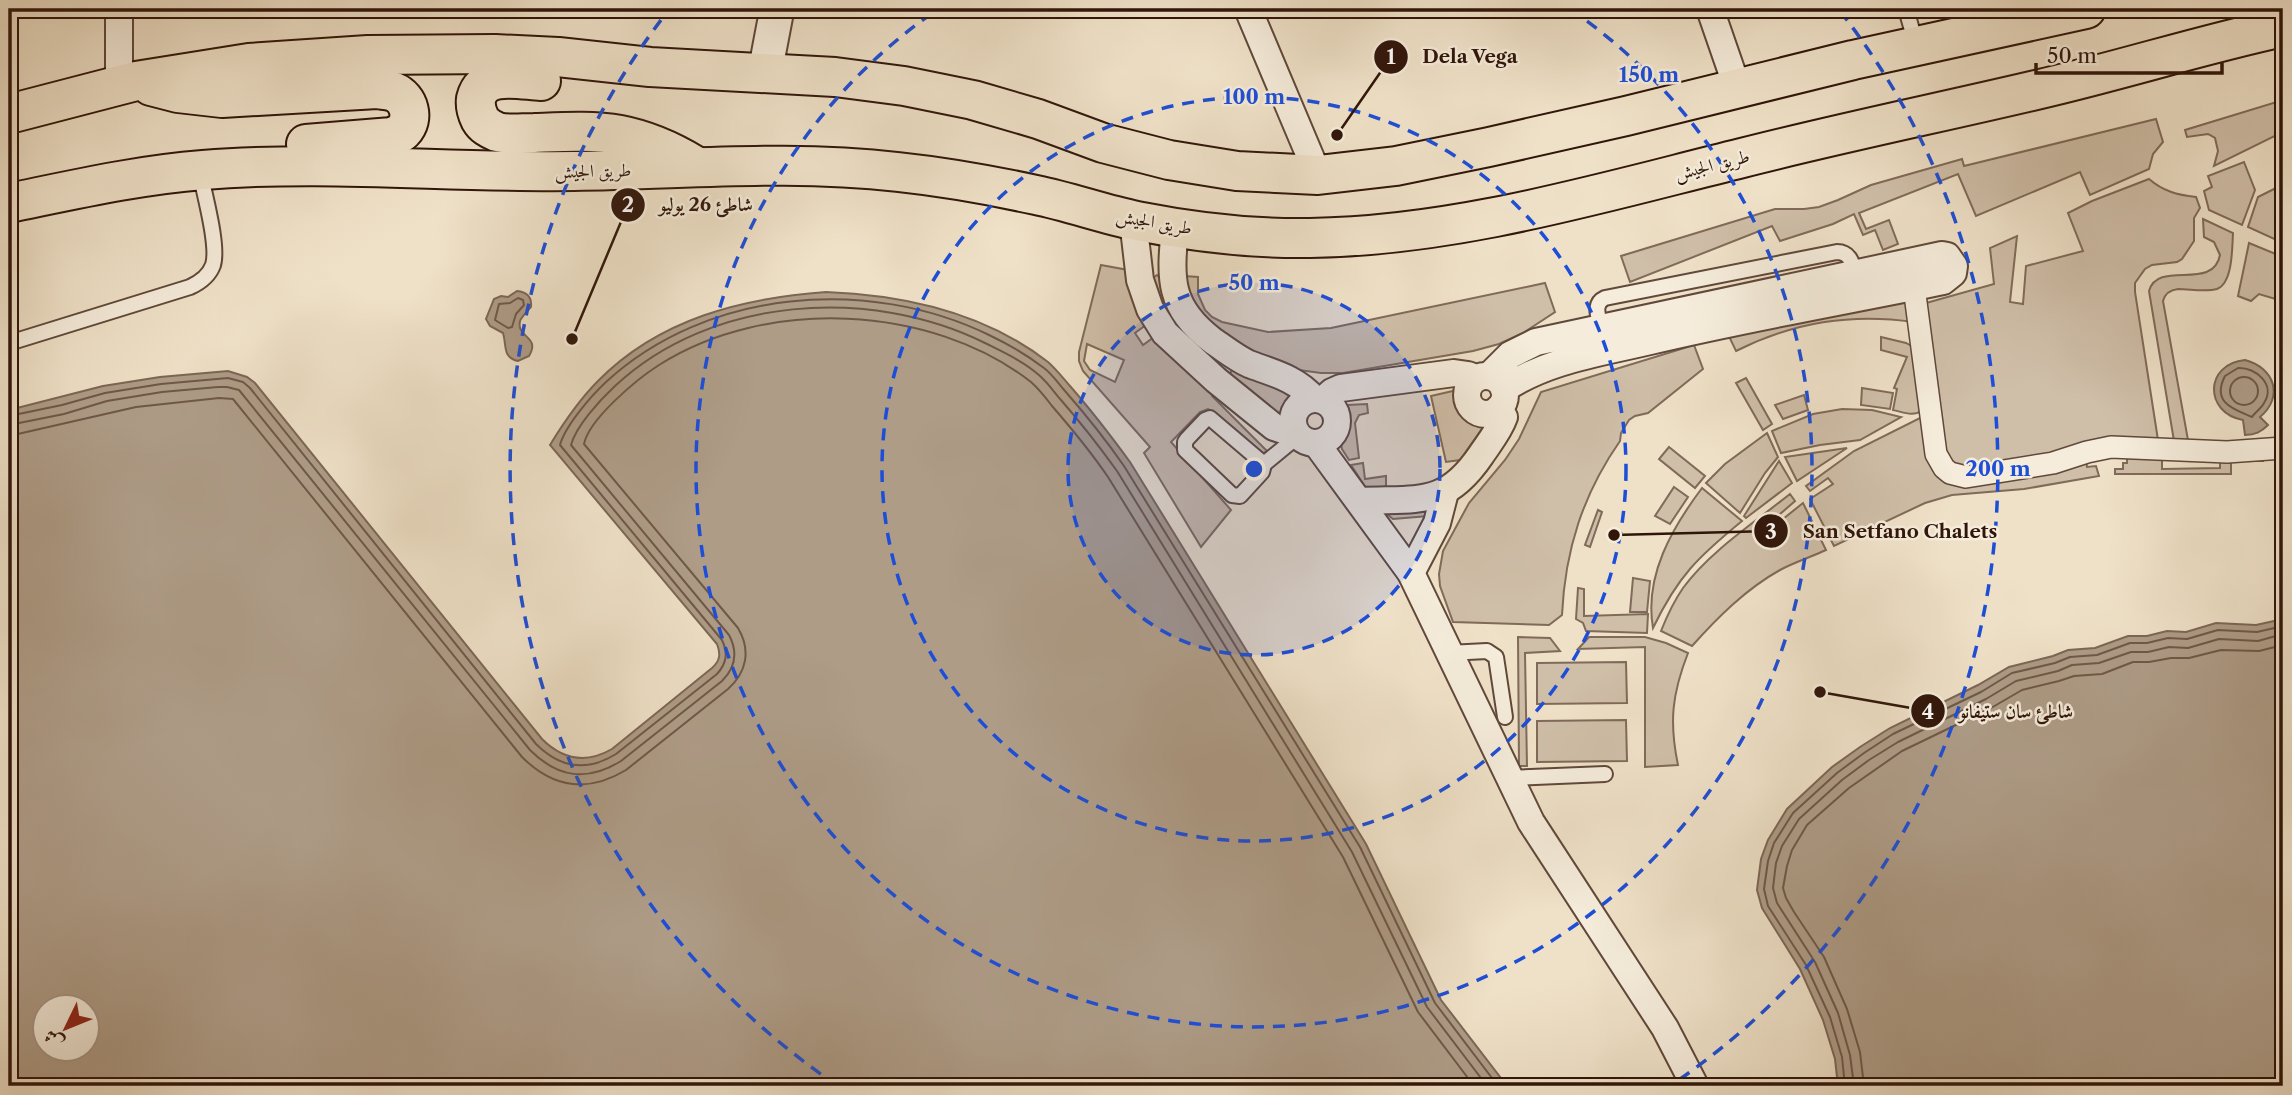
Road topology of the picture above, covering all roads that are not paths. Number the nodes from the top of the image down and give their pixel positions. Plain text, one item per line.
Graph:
1 (119, 9) edge
2 (778, 9) edge
3 (1248, 9) edge
4 (1710, 9) edge
5 (1906, 9) edge
6 (2086, 9) edge
7 (2283, 27) edge
8 (1916, 46) junction
9 (650, 67) junction
10 (765, 72) junction
11 (128, 83) junction
12 (1737, 87) junction
13 (9, 114) edge
14 (699, 169) junction
15 (200, 170) junction
16 (1318, 175) junction
17 (9, 203) edge
18 (1133, 220) junction
19 (1175, 227) junction
20 (1914, 287) junction
21 (1200, 331) junction
22 (9, 343) edge
23 (1184, 352) junction
24 (1236, 358) junction
25 (1219, 383) junction
26 (1492, 388) junction
27 (1318, 399) junction
28 (1303, 436) junction
29 (2283, 448) edge
30 (1264, 464) junction
31 (1445, 492) junction
32 (1360, 501) junction
33 (1410, 573) junction
34 (1448, 653) junction
35 (1505, 717) dead end
36 (1605, 774) dead end
37 (1509, 778) junction
38 (1695, 1086) edge

1 - 11 street
2 - 10 street
3 - 16 street
4 - 12 street
5 - 8 lane
6 - 8 highway
7 - 19 highway, طريق الجيش
8 - 12 highway
9 - 10 highway
9 - 11 highway
9 - 14 highway
10 - 16 highway
11 - 13 highway
11 - 15 highway
12 - 16 highway
14 - 15 highway, طريق الجيش
14 - 18 highway, طريق الجيش
15 - 17 highway, طريق الجيش
15 - 22 lane
18 - 19 highway, طريق الجيش
18 - 23 street
19 - 21 street
20 - 26 street
20 - 26 street
20 - 29 street
21 - 23 street
21 - 24 street
23 - 25 street
24 - 25 street
24 - 27 street
25 - 28 street
26 - 27 street
26 - 31 street
27 - 28 street
27 - 28 street
28 - 30 lane
28 - 32 street
30 - 30 lane
31 - 32 street
31 - 33 street
32 - 33 street
33 - 34 street
34 - 35 lane
34 - 37 street
36 - 37 lane
37 - 38 street

